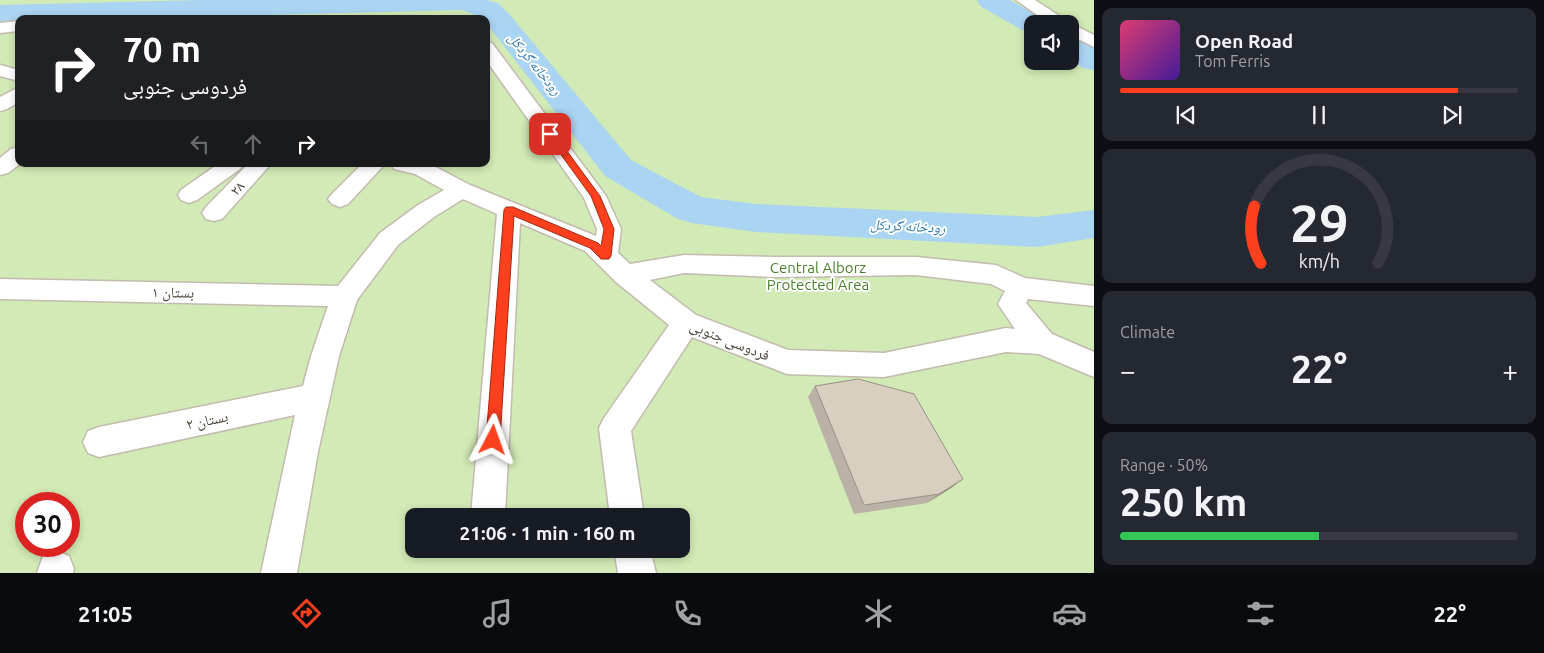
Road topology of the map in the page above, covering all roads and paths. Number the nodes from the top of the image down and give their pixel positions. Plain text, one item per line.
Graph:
1 (1024, 0) edge
2 (1048, 15) edge
3 (15, 26) edge
4 (0, 28) edge
5 (1079, 33) edge
6 (1094, 42) edge
7 (490, 52) edge
8 (0, 70) edge
9 (15, 75) edge
10 (15, 96) edge
11 (0, 105) edge
12 (15, 157) edge
13 (228, 167) edge
14 (257, 167) edge
15 (371, 167) edge
16 (412, 167) edge
17 (0, 168) edge
18 (462, 190) junction
19 (189, 195) dead end
20 (340, 199) dead end
21 (509, 210) junction
22 (214, 213) dead end
23 (605, 256) junction
24 (625, 275) junction
25 (1021, 288) junction
26 (0, 289) edge
27 (345, 296) junction
28 (1094, 296) edge
29 (686, 323) junction
30 (1042, 342) junction
31 (1094, 365) edge
32 (316, 397) junction
33 (99, 442) dead end
34 (489, 508) edge
35 (626, 508) edge
36 (633, 558) edge
37 (279, 573) edge
38 (638, 573) edge

1 - 2 street
3 - 4 street
5 - 6 street
7 - 23 street
8 - 9 street
10 - 11 street
12 - 17 street
13 - 19 street
14 - 22 street, ۲۸
15 - 20 street
16 - 18 street, فردوسی جنوبی
18 - 21 street, فردوسی جنوبی
18 - 27 street
21 - 23 street, فردوسی جنوبی
21 - 34 street
23 - 24 street, فردوسی جنوبی
24 - 25 street
24 - 29 street, فردوسی جنوبی
25 - 28 street
25 - 30 street
26 - 27 street, بستان ۱
27 - 32 street
29 - 30 street, فردوسی جنوبی
29 - 35 street
30 - 31 street, فردوسی جنوبی
32 - 33 street, بستان ۲
32 - 37 street
36 - 38 street

